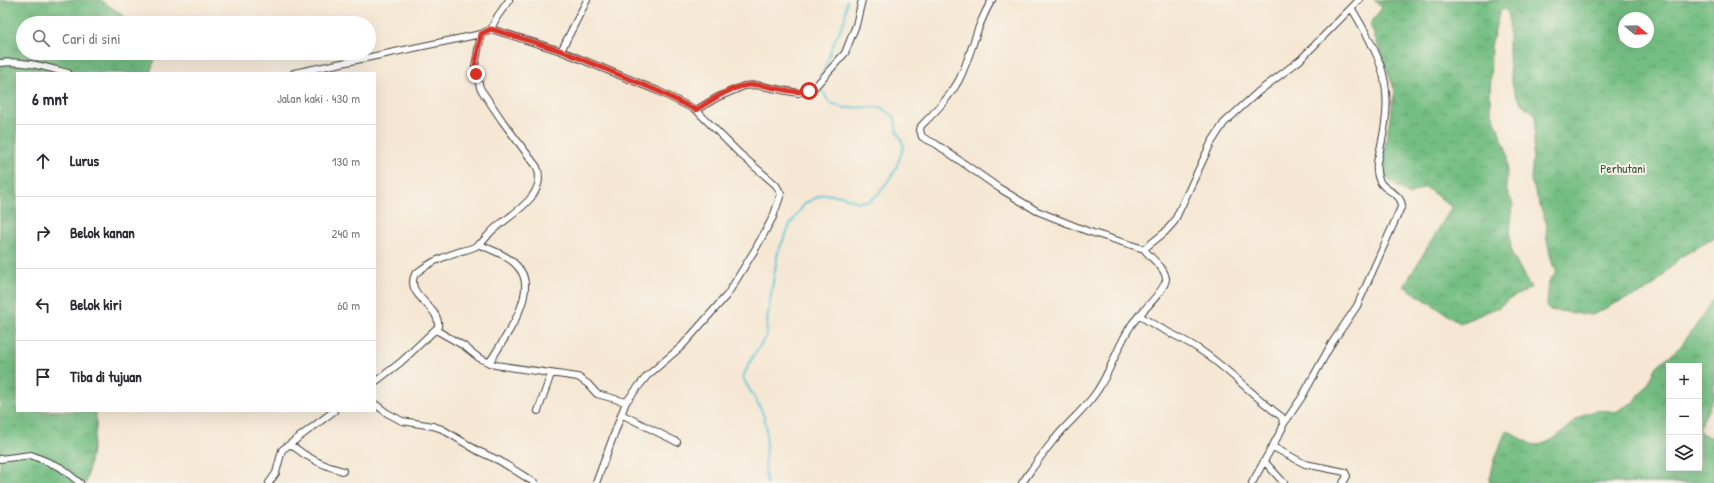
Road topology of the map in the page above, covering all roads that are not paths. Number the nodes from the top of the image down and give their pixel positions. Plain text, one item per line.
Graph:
1 (509, 0) edge
2 (587, 0) edge
3 (862, 0) edge
4 (992, 0) edge
5 (1359, 0) edge
6 (1352, 9) junction
7 (491, 29) junction
8 (481, 34) junction
9 (562, 51) junction
10 (376, 56) edge
11 (356, 60) edge
12 (0, 63) edge
13 (64, 72) edge
14 (299, 72) edge
15 (696, 110) junction
16 (480, 244) junction
17 (1144, 249) junction
18 (1139, 315) junction
19 (436, 330) junction
20 (489, 363) junction
21 (551, 374) junction
22 (376, 381) edge
23 (626, 402) junction
24 (376, 405) edge
25 (538, 411) dead end
26 (333, 412) edge
27 (620, 414) junction
28 (1284, 424) junction
29 (677, 442) dead end
30 (290, 444) junction
31 (1273, 447) junction
32 (0, 459) edge
33 (1264, 461) junction
34 (343, 472) dead end
35 (80, 483) edge
36 (269, 483) edge
37 (535, 483) edge
38 (596, 483) edge
39 (1022, 483) edge
40 (1252, 483) edge
41 (1284, 483) edge
42 (1343, 483) edge

1 - 7 street
2 - 9 street
3 - 15 street
4 - 17 street
5 - 6 street
6 - 17 street
6 - 28 street
7 - 8 street
7 - 9 street
8 - 10 street
8 - 16 street
9 - 15 street
11 - 14 street
12 - 13 street
15 - 23 street
16 - 19 street
16 - 20 street
17 - 18 street
18 - 28 street
18 - 39 street
19 - 20 street
19 - 22 street
20 - 21 street
21 - 23 street
21 - 25 street
23 - 27 street
24 - 37 street
26 - 30 street
27 - 29 street
27 - 38 street
28 - 31 street
30 - 34 street
30 - 36 street
31 - 33 street
31 - 42 street
32 - 35 street
33 - 40 street
33 - 41 street

